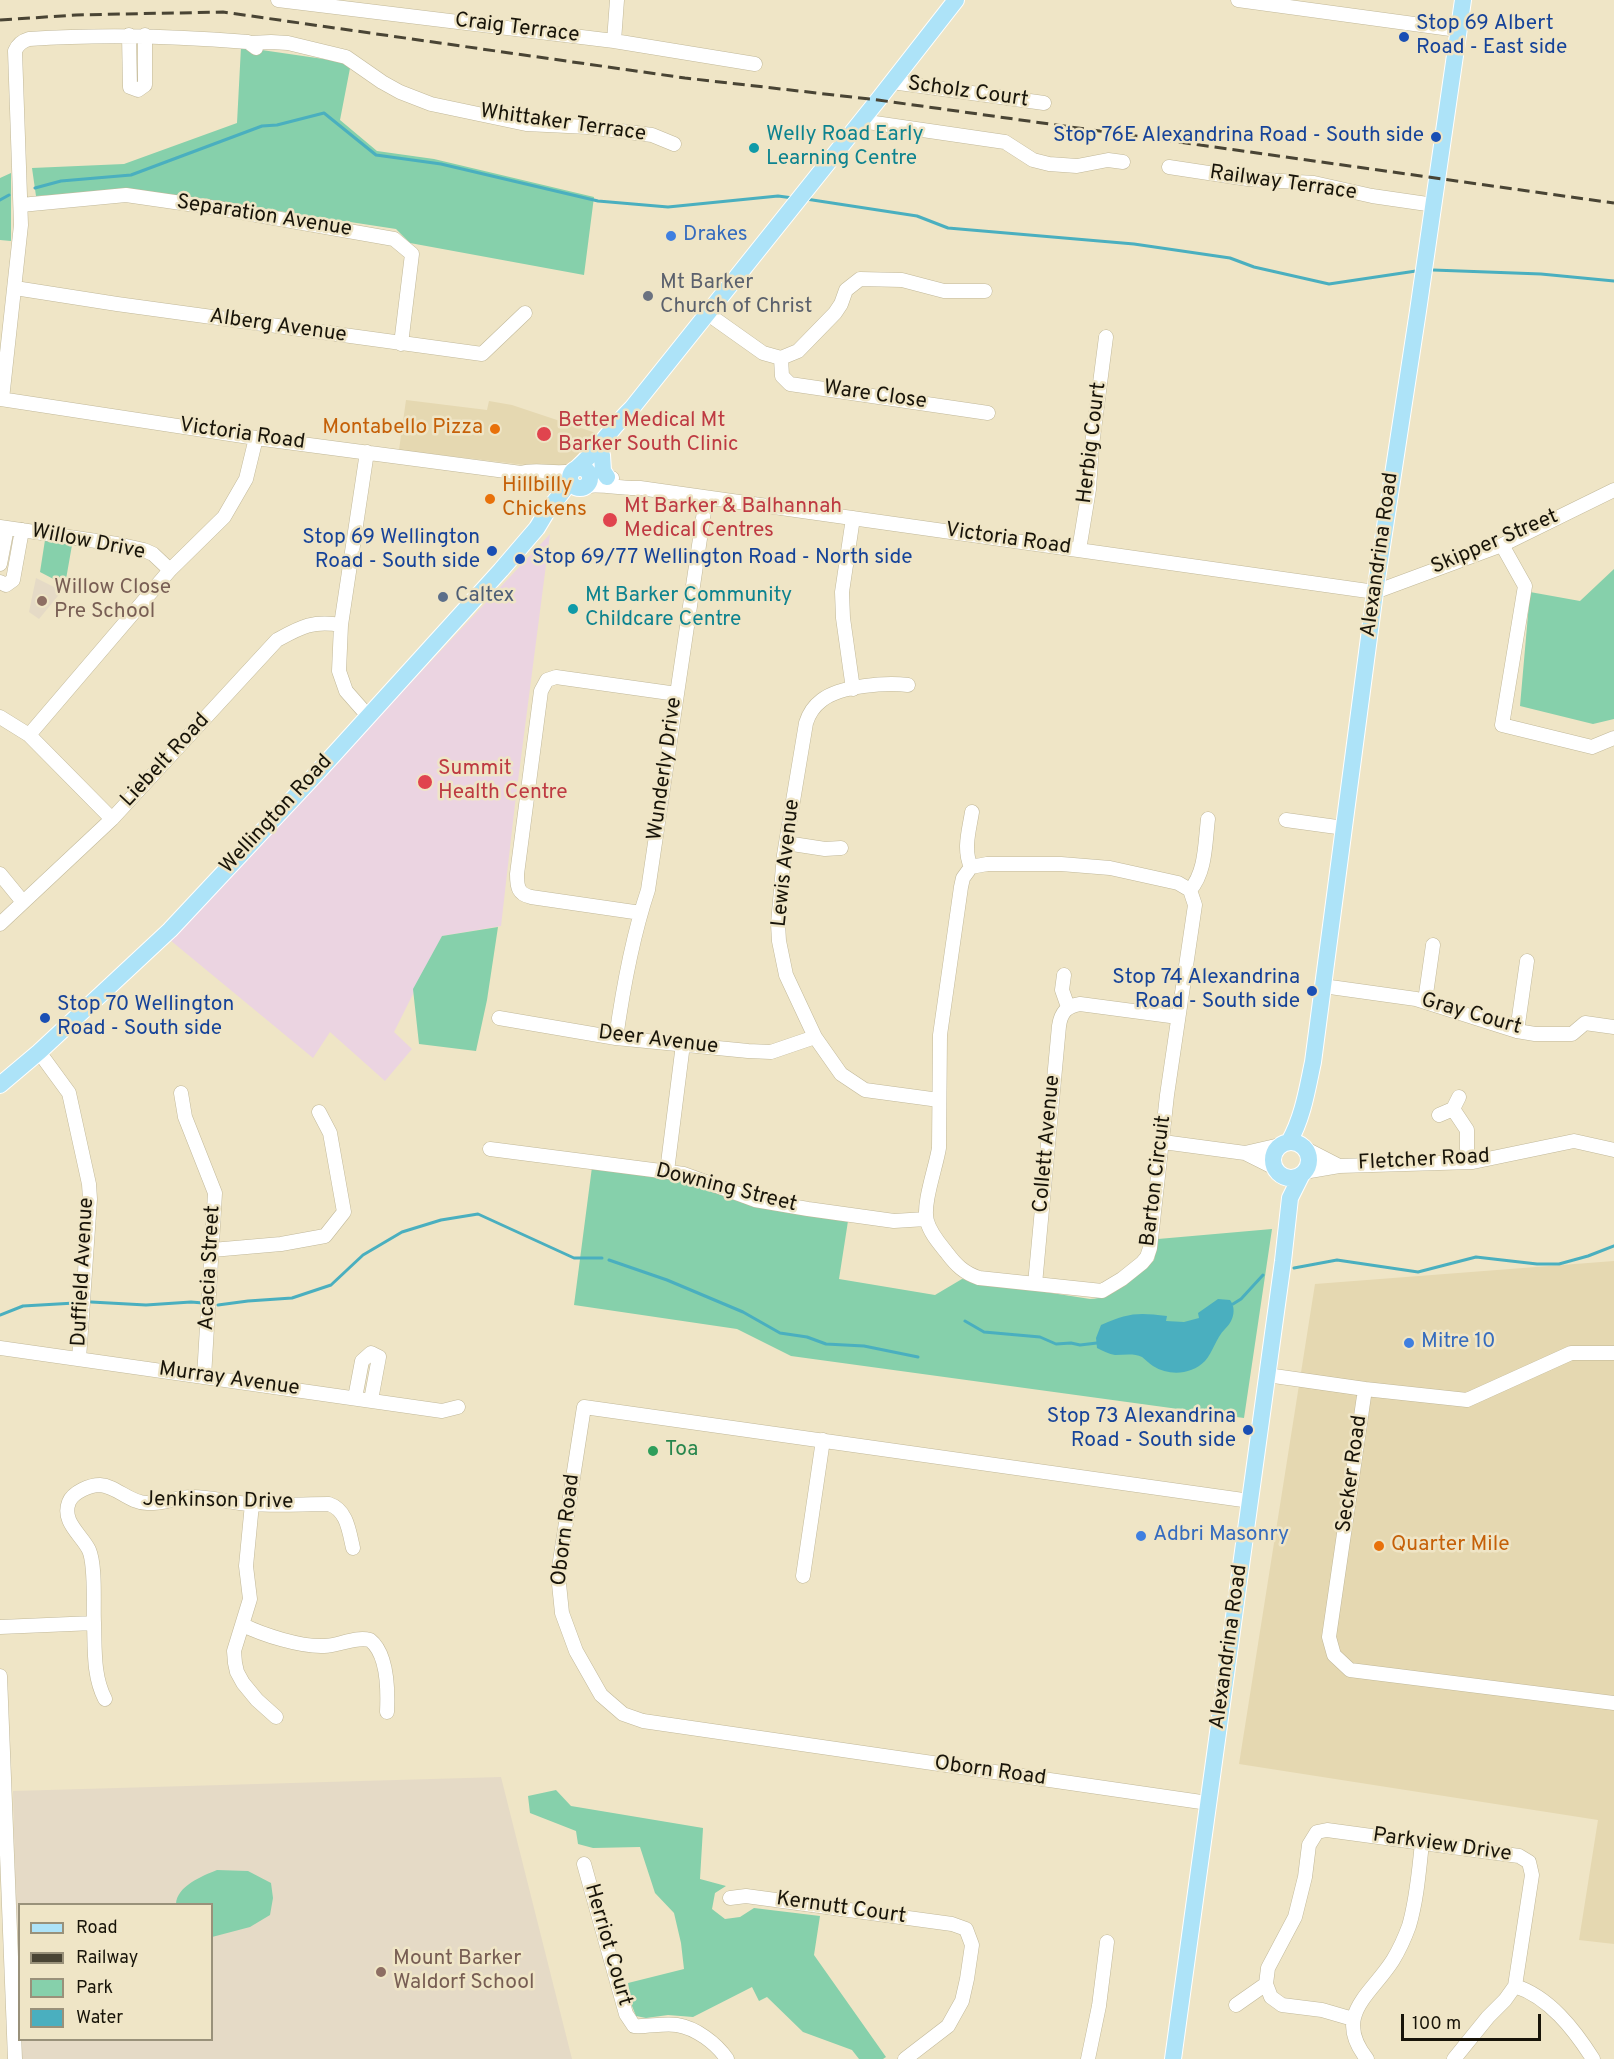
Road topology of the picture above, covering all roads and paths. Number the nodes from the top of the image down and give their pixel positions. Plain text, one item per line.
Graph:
1 (278, 0) edge
2 (617, 0) edge
3 (956, 0) edge
4 (1238, 0) edge
5 (1463, 0) edge
6 (1458, 30) junction
7 (129, 35) junction
8 (145, 35) junction
9 (614, 41) junction
10 (754, 64) dead end
11 (892, 82) junction
12 (1044, 103) dead end
13 (861, 121) junction
14 (674, 144) dead end
15 (1123, 162) dead end
16 (1169, 168) dead end
17 (21, 205) junction
18 (1434, 205) junction
19 (15, 288) junction
20 (985, 291) dead end
21 (525, 313) dead end
22 (708, 314) junction
23 (1106, 337) dead end
24 (401, 344) junction
25 (781, 358) junction
26 (1, 399) edge
27 (632, 408) junction
28 (988, 412) dead end
29 (256, 438) junction
30 (367, 452) junction
31 (602, 455) junction
32 (521, 472) junction
33 (607, 477) junction
34 (576, 478) junction
35 (640, 488) junction
36 (1614, 490) edge
37 (706, 498) junction
38 (853, 518) junction
39 (4, 527) edge
40 (537, 528) junction
41 (22, 530) junction
42 (1502, 544) junction
43 (1079, 550) junction
44 (0, 564) edge
45 (170, 570) junction
46 (0, 582) edge
47 (1375, 592) junction
48 (341, 625) junction
49 (908, 685) dead end
50 (853, 689) junction
51 (677, 694) junction
52 (368, 716) junction
53 (0, 717) edge
54 (29, 735) junction
55 (1614, 738) edge
56 (972, 812) dead end
57 (112, 819) junction
58 (1208, 819) dead end
59 (1286, 820) dead end
60 (1344, 828) junction
61 (786, 843) junction
62 (841, 848) dead end
63 (971, 867) junction
64 (0, 874) edge
65 (1190, 890) junction
66 (23, 902) junction
67 (640, 913) junction
68 (0, 924) edge
69 (1433, 945) dead end
70 (1527, 960) dead end
71 (1064, 975) dead end
72 (1323, 986) junction
73 (1425, 1001) junction
74 (1068, 1007) junction
75 (1178, 1017) junction
76 (499, 1018) dead end
77 (1614, 1027) edge
78 (1517, 1031) junction
79 (815, 1037) junction
80 (616, 1038) junction
81 (683, 1044) junction
82 (39, 1052) junction
83 (0, 1085) edge
84 (181, 1093) dead end
85 (939, 1100) junction
86 (319, 1112) dead end
87 (1439, 1115) dead end
88 (1163, 1142) junction
89 (1294, 1145) junction
90 (490, 1149) dead end
91 (1614, 1150) edge
92 (1245, 1153) junction
93 (1467, 1162) junction
94 (1340, 1166) junction
95 (1277, 1170) junction
96 (668, 1171) junction
97 (1303, 1173) junction
98 (1290, 1198) junction
99 (926, 1219) junction
100 (212, 1250) junction
101 (1035, 1284) junction
102 (0, 1348) edge
103 (1614, 1353) edge
104 (79, 1359) junction
105 (1268, 1375) junction
106 (204, 1377) junction
107 (1365, 1389) junction
108 (355, 1398) junction
109 (371, 1401) junction
110 (458, 1407) dead end
111 (823, 1440) junction
112 (1250, 1502) junction
113 (252, 1504) junction
114 (353, 1548) dead end
115 (803, 1576) dead end
116 (94, 1623) junction
117 (243, 1625) junction
118 (0, 1627) edge
119 (1334, 1655) junction
120 (1322, 1664) dead end
121 (0, 1676) edge
122 (105, 1699) dead end
123 (1614, 1703) edge
124 (387, 1712) dead end
125 (276, 1717) dead end
126 (1208, 1803) junction
127 (1422, 1843) junction
128 (584, 1864) dead end
129 (730, 1899) dead end
130 (1107, 1942) dead end
131 (1266, 1984) junction
132 (1515, 1986) junction
133 (1236, 2005) dead end
134 (1353, 2019) junction
135 (15, 2059) edge
136 (727, 2059) edge
137 (905, 2059) edge
138 (1088, 2059) edge
139 (1173, 2059) edge
140 (1367, 2059) edge
141 (1454, 2059) edge
142 (1593, 2059) edge

1 - 9 street, Craig Terrace
2 - 9 street
3 - 11 main road, Wellington Road
4 - 6 street
5 - 6 main road, Alexandrina Road
6 - 18 main road, Alexandrina Road
7 - 8 street, Whittaker Terrace
7 - 8 street
7 - 17 street, Whittaker Terrace
8 - 14 street, Whittaker Terrace
9 - 10 street, Craig Terrace
11 - 12 street, Scholz Court
11 - 13 main road, Wellington Road
13 - 15 street
13 - 22 main road, Wellington Road
16 - 18 street, Railway Terrace
17 - 19 street
17 - 24 street, Separation Avenue
18 - 47 main road, Alexandrina Road
19 - 24 street, Alberg Avenue
19 - 26 street
20 - 25 street
21 - 24 street, Alberg Avenue
22 - 25 street
22 - 27 main road, Wellington Road
23 - 43 street, Herbig Court
25 - 28 street, Ware Close
26 - 29 street, Victoria Road
27 - 31 main road, Wellington Road
27 - 34 main road, Wellington Road
29 - 30 street, Victoria Road
29 - 45 street
30 - 32 street, Victoria Road
30 - 48 street
31 - 33 main road
31 - 34 main road, Wellington Road
32 - 34 street, Victoria Road
32 - 34 street, Victoria Road
33 - 34 street, Victoria Road
33 - 35 street, Victoria Road
34 - 35 street, Victoria Road
34 - 40 main road, Wellington Road
34 - 40 main road, Wellington Road
35 - 37 street, Victoria Road
36 - 42 street, Skipper Street
37 - 38 street, Victoria Road
37 - 51 street, Wunderly Drive
38 - 43 street, Victoria Road
38 - 50 street
39 - 41 street, Willow Drive
39 - 44 street
40 - 52 main road, Wellington Road
41 - 45 street, Willow Drive
41 - 46 street
42 - 47 street, Skipper Street
42 - 55 street
43 - 47 street, Victoria Road
45 - 54 street
47 - 60 main road, Alexandrina Road
48 - 52 street
48 - 57 street, Liebelt Road
49 - 50 street, Lewis Avenue
50 - 61 street, Lewis Avenue
51 - 67 street, Wunderly Drive
51 - 67 street
52 - 82 main road, Wellington Road
53 - 54 street
54 - 57 street
56 - 63 street
57 - 66 street, Liebelt Road
58 - 65 street
59 - 60 street
60 - 72 main road, Alexandrina Road
61 - 62 street
61 - 79 street, Lewis Avenue
63 - 65 street
63 - 85 street
64 - 66 street
65 - 75 street, Barton Circuit
66 - 68 street, Liebelt Road
67 - 80 street, Wunderly Drive
69 - 73 street
70 - 78 street
71 - 74 street, Collett Avenue
72 - 73 street, Gray Court
72 - 89 main road, Alexandrina Road
73 - 78 street, Gray Court
74 - 75 street
74 - 101 street, Collett Avenue
75 - 88 street, Barton Circuit
76 - 80 street, Deer Avenue
77 - 78 street, Gray Court
79 - 81 street, Deer Avenue
79 - 85 street, Lewis Avenue
80 - 81 street, Deer Avenue
81 - 96 street
82 - 83 main road, Wellington Road
82 - 104 street, Duffield Avenue
84 - 100 street, Acacia Street
85 - 99 street
86 - 100 street
87 - 93 street
88 - 92 street
88 - 101 street, Barton Circuit
89 - 92 street
89 - 94 street, Fletcher Road
89 - 95 main road
89 - 97 main road
90 - 96 street, Downing Street
91 - 93 street, Fletcher Road
92 - 95 street
93 - 94 street, Fletcher Road
94 - 97 street, Fletcher Road
95 - 97 main road
95 - 98 main road
96 - 99 street, Downing Street
97 - 98 main road, Alexandrina Road
98 - 105 main road, Alexandrina Road
99 - 101 street, Barton Circuit
100 - 106 street, Acacia Street
102 - 104 street, Murray Avenue
103 - 107 street
104 - 106 street, Murray Avenue
105 - 107 street, Secker Road
105 - 112 main road, Alexandrina Road
106 - 108 street, Murray Avenue
107 - 119 street, Secker Road
108 - 109 street, Murray Avenue
108 - 109 street
109 - 110 street, Murray Avenue
111 - 112 street, Oborn Road
111 - 115 street
111 - 126 street, Oborn Road
112 - 126 main road, Alexandrina Road
113 - 114 street, Jenkinson Drive
113 - 116 street, Jenkinson Drive
113 - 117 street
116 - 118 street
116 - 122 street
117 - 124 street
117 - 125 street
119 - 120 street
119 - 123 street
121 - 135 street
126 - 139 main road, Alexandrina Road
127 - 131 street, Parkview Drive
127 - 132 street, Parkview Drive
127 - 134 street
128 - 136 street, Herriot Court
129 - 137 street, Kernutt Court
130 - 138 street
131 - 133 street
131 - 134 street
132 - 141 street
132 - 142 street
134 - 140 street

